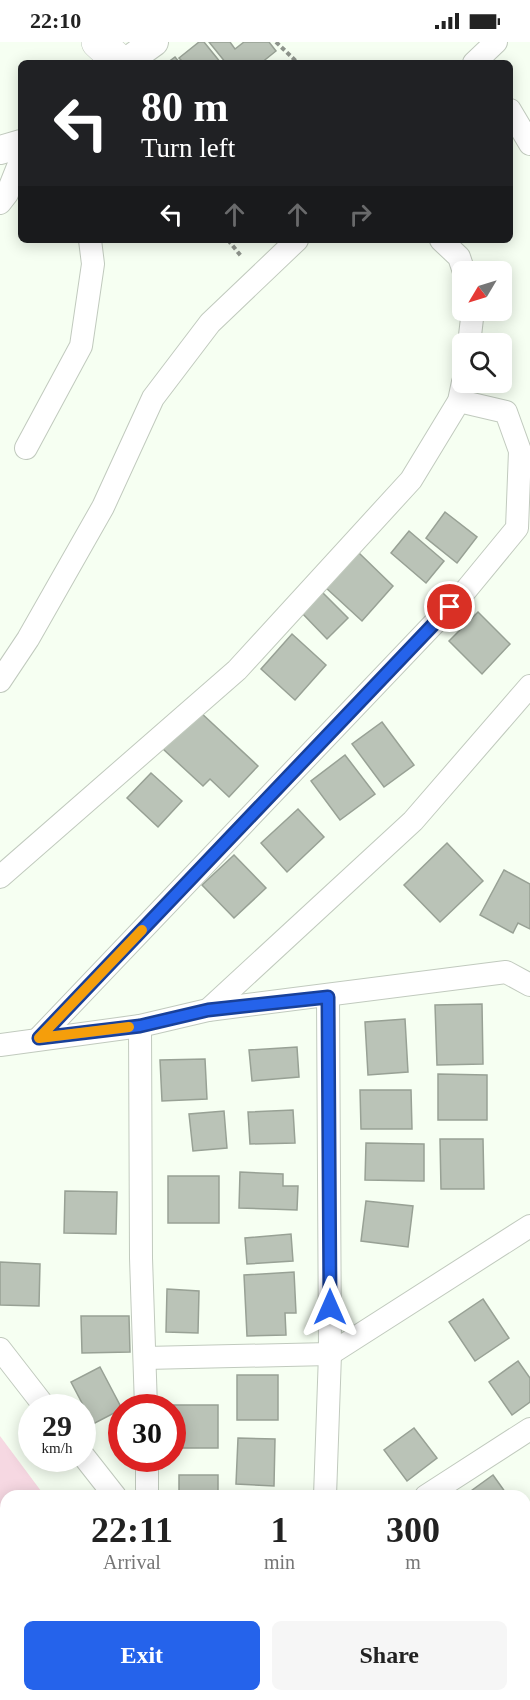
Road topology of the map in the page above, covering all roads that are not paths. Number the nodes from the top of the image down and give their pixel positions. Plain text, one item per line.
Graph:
1 (98, 42) edge
2 (154, 42) edge
3 (496, 42) edge
4 (119, 60) edge
5 (127, 60) edge
6 (480, 60) edge
7 (513, 115) edge
8 (530, 144) edge
9 (18, 145) edge
10 (0, 150) edge
11 (18, 167) edge
12 (0, 203) edge
13 (90, 243) edge
14 (294, 243) edge
15 (444, 243) edge
16 (460, 261) edge
17 (460, 393) edge
18 (463, 393) edge
19 (506, 412) junction
20 (26, 448) dead end
21 (530, 449) edge
22 (0, 681) edge
23 (530, 686) edge
24 (0, 877) edge
25 (530, 985) edge
26 (328, 997) junction
27 (208, 1010) junction
28 (140, 1026) junction
29 (39, 1038) junction
30 (0, 1045) edge
31 (530, 1226) edge
32 (0, 1349) edge
33 (330, 1354) junction
34 (145, 1358) junction
35 (35, 1394) edge
36 (146, 1394) edge
37 (530, 1429) edge
38 (96, 1472) edge
39 (147, 1472) edge
40 (110, 1490) edge
41 (147, 1490) edge
42 (325, 1490) edge
43 (435, 1490) edge

1 - 4 main road
2 - 5 street
3 - 6 street
7 - 8 street
9 - 10 street
11 - 12 street
13 - 20 street
14 - 22 street
15 - 16 street
17 - 24 street
18 - 19 street
19 - 21 street
19 - 29 street
23 - 27 street
25 - 26 street
26 - 27 street
26 - 33 street
27 - 28 street
28 - 29 street
28 - 34 street
29 - 30 street
31 - 33 street
32 - 35 street
33 - 34 street
33 - 42 street
34 - 36 street
37 - 43 street
38 - 40 street
39 - 41 street

